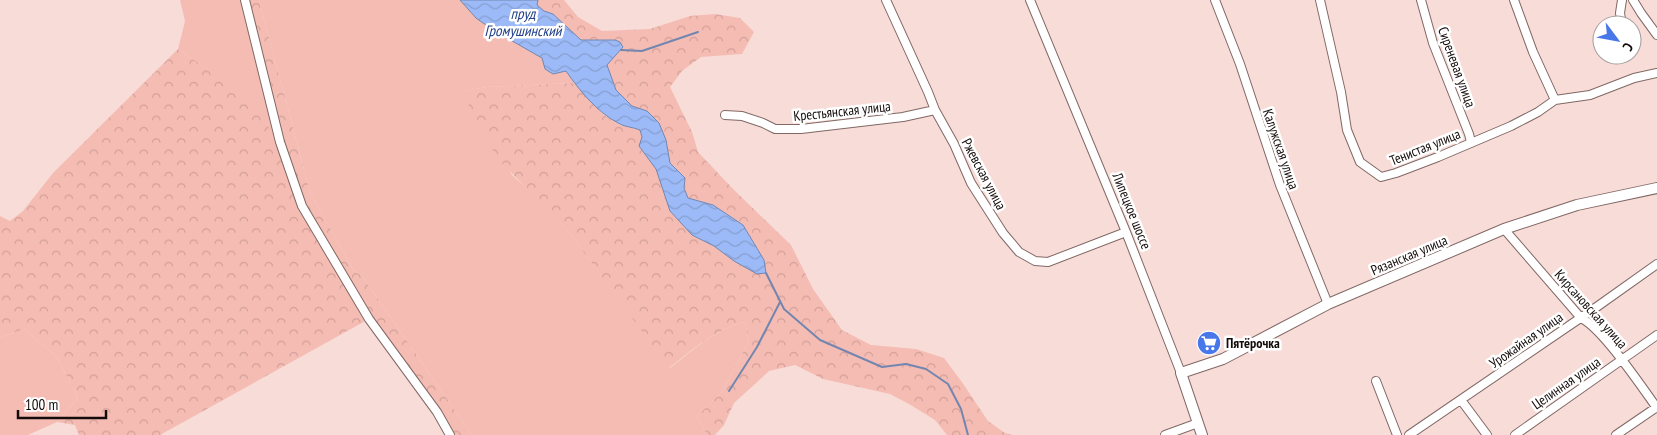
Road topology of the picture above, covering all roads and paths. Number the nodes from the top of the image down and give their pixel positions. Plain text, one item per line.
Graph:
1 (245, 0) edge
2 (886, 0) edge
3 (1030, 0) edge
4 (1215, 0) edge
5 (1320, 0) edge
6 (1422, 0) edge
7 (1514, 0) edge
8 (1622, 0) edge
9 (1633, 0) edge
10 (1620, 15) edge
11 (1657, 35) edge
12 (1657, 73) edge
13 (1555, 100) junction
14 (935, 110) junction
15 (725, 115) dead end
16 (1471, 142) junction
17 (1657, 188) edge
18 (1504, 229) junction
19 (1126, 232) junction
20 (1657, 264) edge
21 (1328, 304) junction
22 (1581, 318) junction
23 (1657, 335) edge
24 (1621, 360) junction
25 (1181, 373) junction
26 (1376, 381) dead end
27 (1461, 400) junction
28 (1657, 407) edge
29 (1198, 423) junction
30 (450, 435) edge
31 (1165, 435) edge
32 (1202, 435) edge
33 (1397, 435) edge
34 (1409, 435) edge
35 (1487, 435) edge
36 (1515, 435) edge
37 (1616, 435) edge

1 - 30 street
2 - 14 street, Ржевская улица
3 - 19 street, Липецкое шоссе
4 - 21 street, Калужская улица
5 - 16 street, Тенистая улица
6 - 16 street, Сиреневая улица
7 - 13 street
8 - 10 street
9 - 11 street
12 - 13 street, Тенистая улица
13 - 16 street, Тенистая улица
14 - 15 street, Крестьянская улица
14 - 19 street, Ржевская улица
17 - 18 main road, Рязанская улица
18 - 21 main road, Рязанская улица
18 - 22 street, Кирсановская улица
19 - 25 street, Липецкое шоссе
20 - 22 street, Урожайная улица
21 - 25 main road, Рязанская улица
22 - 24 street, Кирсановская улица
22 - 27 street, Урожайная улица
23 - 24 street, Целинная улица
24 - 28 street, Кирсановская улица
24 - 36 street, Целинная улица
25 - 29 main road, Липецкое шоссе
26 - 33 street
27 - 34 street, Урожайная улица
27 - 35 street
28 - 37 street
29 - 31 street
29 - 32 main road, Липецкое шоссе

